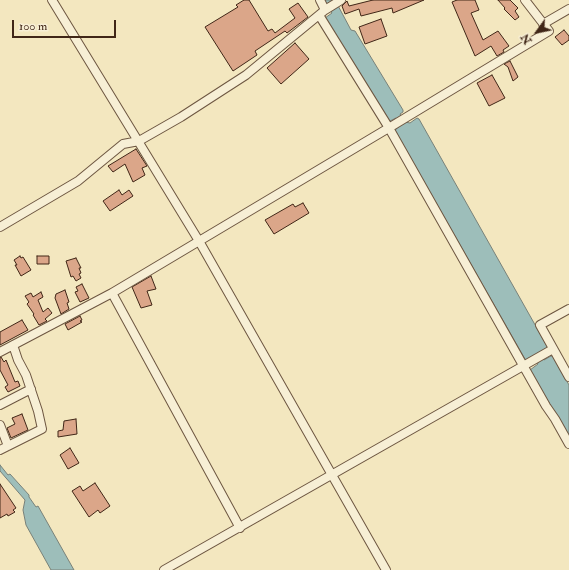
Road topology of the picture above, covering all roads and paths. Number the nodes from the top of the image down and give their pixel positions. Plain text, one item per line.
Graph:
1 (52, 0) edge
2 (320, 0) edge
3 (341, 0) edge
4 (525, 0) edge
5 (569, 9) edge
6 (322, 13) junction
7 (543, 24) junction
8 (391, 127) junction
9 (139, 142) junction
10 (0, 227) edge
11 (199, 241) junction
12 (112, 293) junction
13 (569, 309) edge
14 (13, 346) junction
15 (553, 349) junction
16 (0, 352) edge
17 (525, 365) junction
18 (569, 377) edge
19 (31, 389) junction
20 (0, 405) edge
21 (0, 425) edge
22 (569, 444) edge
23 (8, 446) junction
24 (0, 450) edge
25 (332, 474) junction
26 (240, 528) junction
27 (164, 570) edge
28 (386, 570) edge

1 - 9 street
2 - 6 street
3 - 6 street
4 - 7 street
5 - 7 street
6 - 8 street
6 - 9 street
7 - 8 street
8 - 11 street
8 - 17 street
9 - 10 street
9 - 11 street
11 - 12 street
11 - 25 street
12 - 14 street
12 - 26 street
13 - 15 street
14 - 16 street
14 - 19 street
15 - 17 street
15 - 18 street
17 - 22 street
17 - 25 street
19 - 20 street
19 - 23 street
21 - 23 street
23 - 24 street
25 - 26 street
25 - 28 street
26 - 27 street

